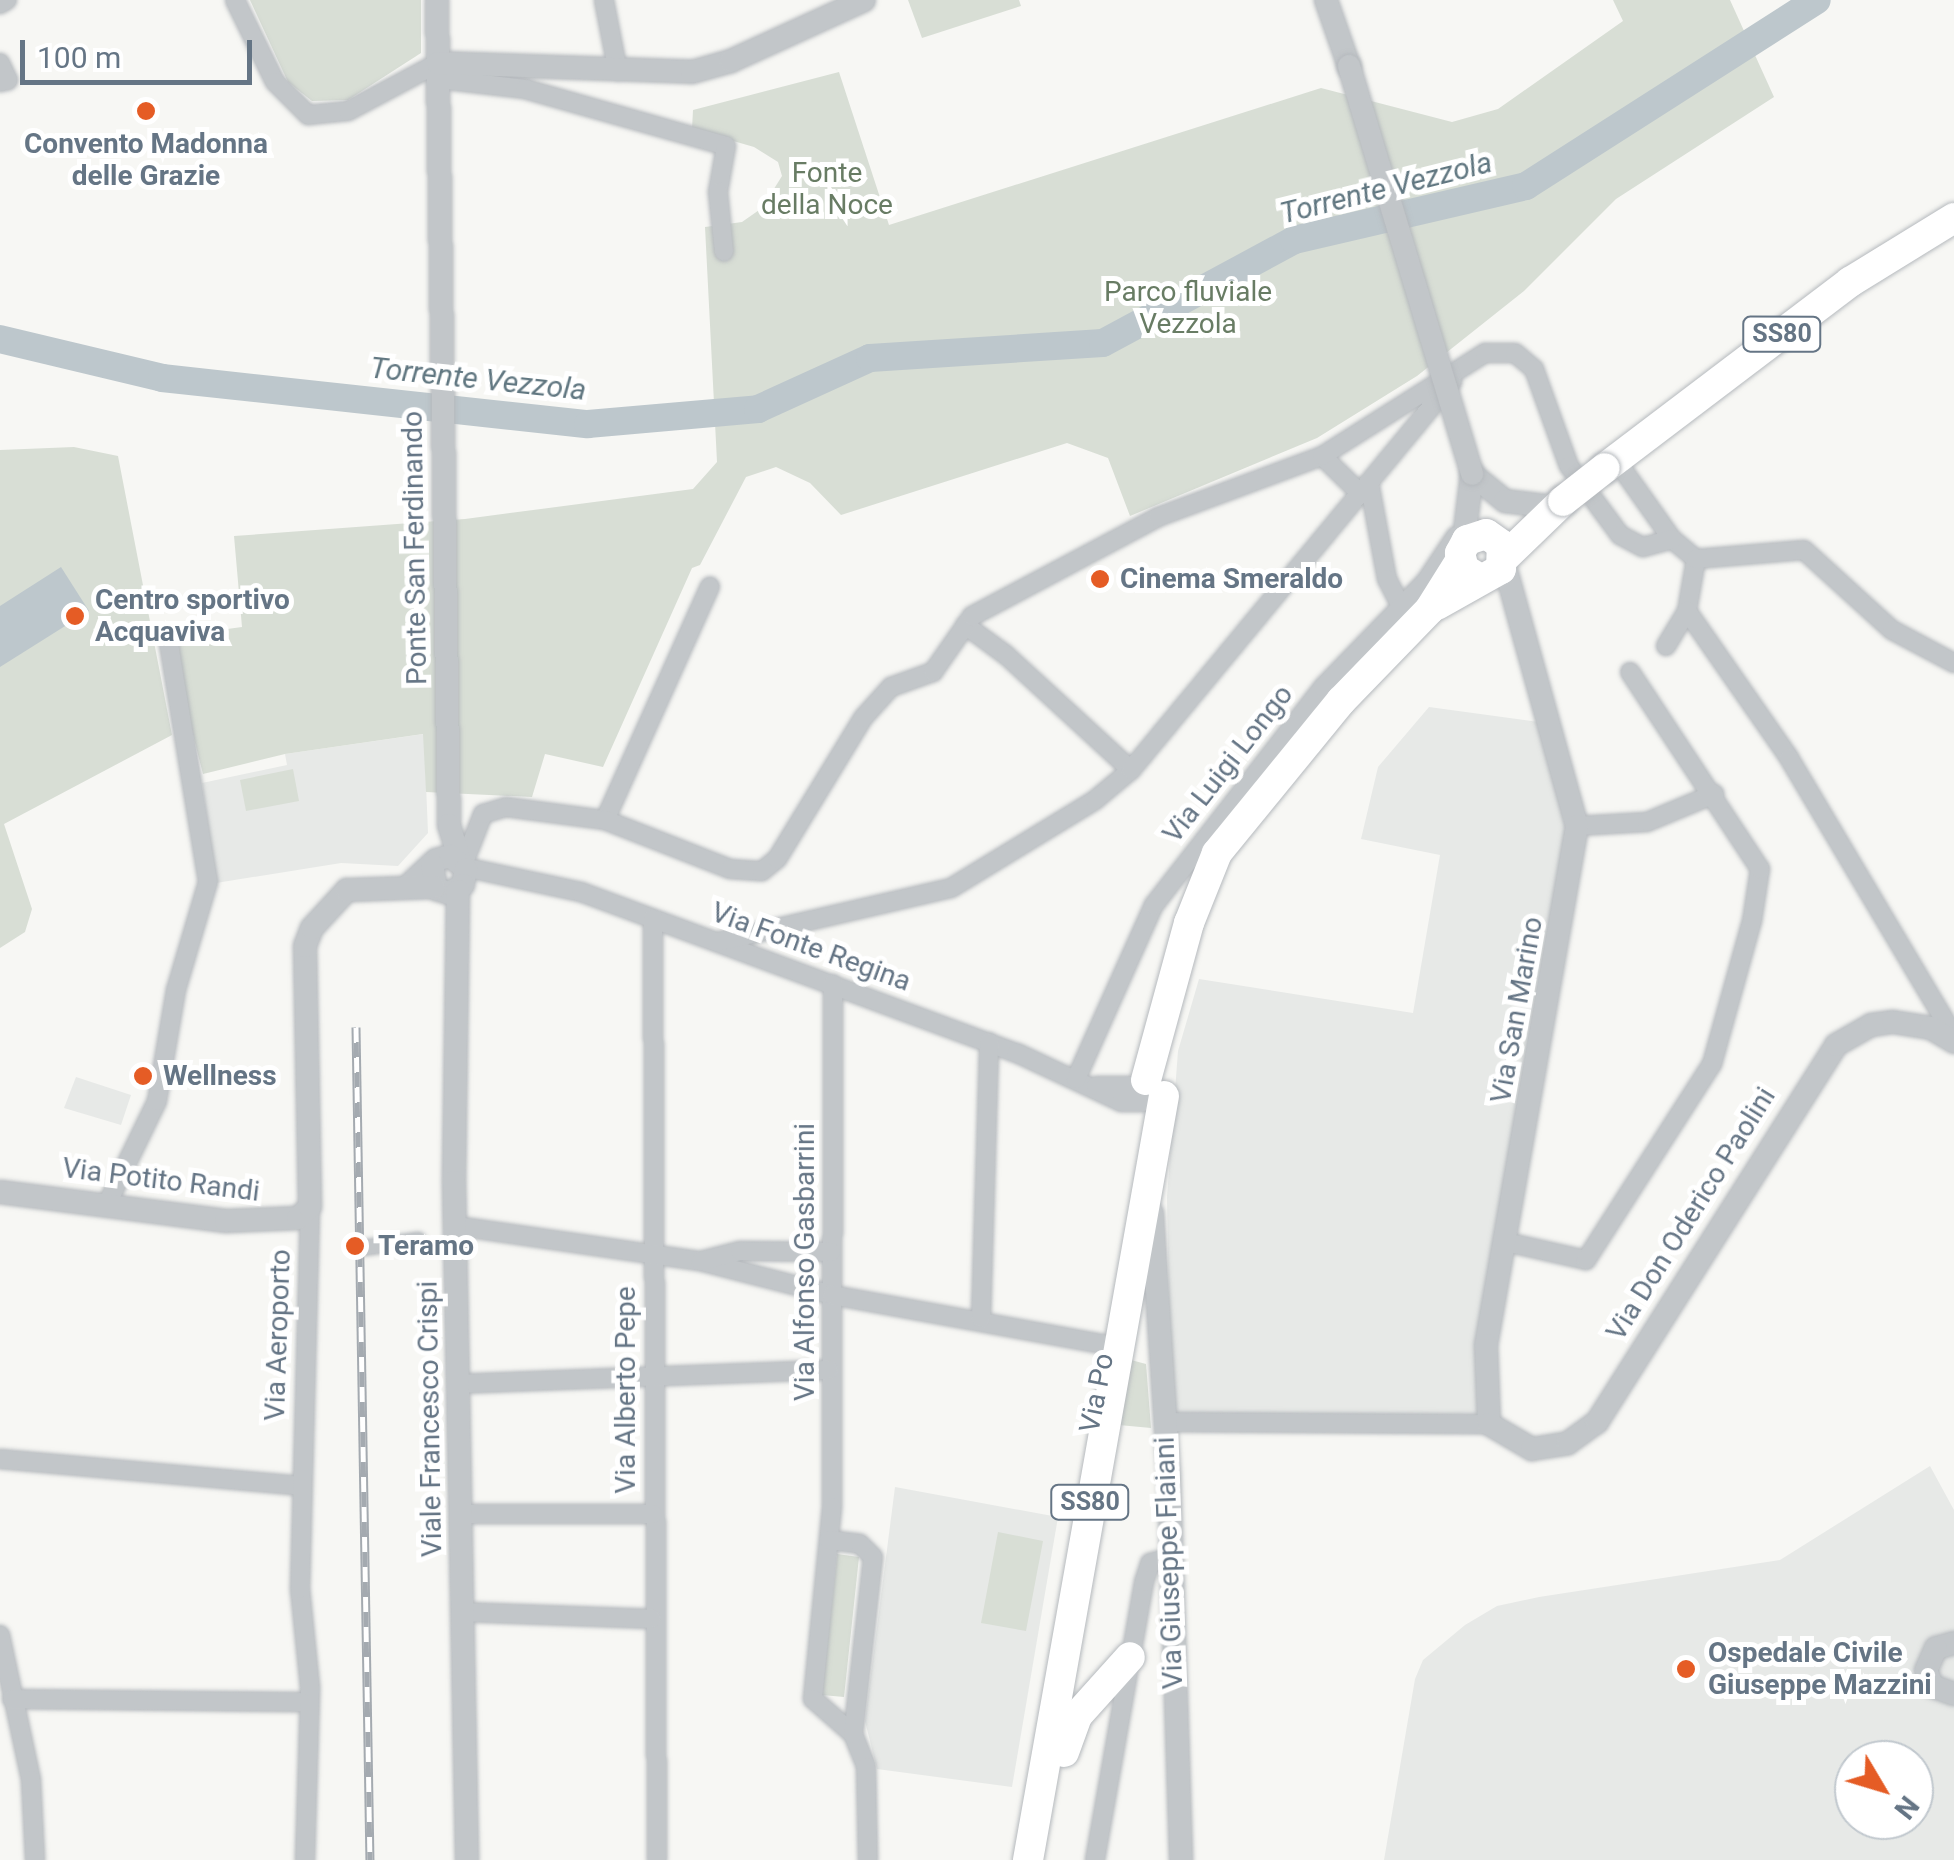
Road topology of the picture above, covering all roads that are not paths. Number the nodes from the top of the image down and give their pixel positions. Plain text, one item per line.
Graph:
1 (7, 0) edge
2 (235, 0) edge
3 (436, 0) edge
4 (604, 0) edge
5 (1326, 0) edge
6 (859, 1) edge
7 (0, 4) edge
8 (0, 63) edge
9 (618, 72) junction
10 (439, 78) junction
11 (0, 82) edge
12 (1954, 218) edge
13 (724, 252) dead end
14 (1462, 368) junction
15 (1322, 456) junction
16 (1611, 464) junction
17 (1472, 474) junction
18 (1366, 494) junction
19 (1559, 504) junction
20 (1468, 512) junction
21 (1672, 538) junction
22 (1484, 557) junction
23 (1696, 560) junction
24 (710, 586) dead end
25 (1415, 606) junction
26 (1687, 612) junction
27 (965, 625) junction
28 (168, 637) dead end
29 (1666, 646) dead end
30 (1954, 662) edge
31 (1630, 672) dead end
32 (1131, 770) junction
33 (1714, 794) junction
34 (604, 820) junction
35 (1577, 826) junction
36 (451, 874) junction
37 (653, 919) junction
38 (717, 942) junction
39 (833, 984) junction
40 (1954, 1039) edge
41 (988, 1042) junction
42 (1076, 1079) junction
43 (1151, 1093) junction
44 (1144, 1184) junction
45 (0, 1192) edge
46 (108, 1202) junction
47 (310, 1207) junction
48 (456, 1226) junction
49 (418, 1240) dead end
50 (1506, 1242) junction
51 (363, 1248) dead end
52 (831, 1252) junction
53 (1147, 1254) junction
54 (653, 1256) junction
55 (700, 1261) junction
56 (832, 1296) junction
57 (981, 1318) junction
58 (1107, 1345) junction
59 (829, 1370) junction
60 (652, 1374) junction
61 (458, 1384) junction
62 (1164, 1422) junction
63 (1489, 1424) junction
64 (0, 1459) edge
65 (301, 1486) junction
66 (464, 1514) junction
67 (653, 1514) junction
68 (830, 1540) junction
69 (1172, 1557) junction
70 (464, 1612) junction
71 (1058, 1618) junction
72 (652, 1619) junction
73 (0, 1635) edge
74 (1950, 1640) edge
75 (1130, 1657) junction
76 (1954, 1694) edge
77 (12, 1699) junction
78 (306, 1702) junction
79 (853, 1734) junction
80 (1054, 1763) junction
81 (1024, 1856) edge
82 (35, 1860) edge
83 (304, 1860) edge
84 (468, 1860) edge
85 (657, 1860) edge
86 (868, 1860) edge
87 (1095, 1860) edge
88 (1181, 1860) edge

1 - 7 street
2 - 10 street
3 - 10 street, Ponte San Ferdinando
4 - 9 street
5 - 17 street, bridge
6 - 9 street
8 - 11 street
9 - 10 street
10 - 13 street
10 - 36 street, Ponte San Ferdinando
12 - 16 main road, SS80
14 - 15 street
14 - 18 street
14 - 21 street
15 - 18 street
15 - 27 street
16 - 19 main road, SS80, bridge
16 - 21 street
17 - 19 street
17 - 20 street
17 - 22 street
18 - 25 street
18 - 32 street
19 - 22 main road, SS80
20 - 22 street
20 - 25 street, Via Luigi Longo
21 - 23 street
22 - 25 main road, SS80
22 - 35 street, Via San Marino
23 - 26 street
23 - 30 street
24 - 34 street
25 - 42 street, Via Luigi Longo
25 - 43 main road, SS80
26 - 29 street
26 - 40 street
27 - 32 street
27 - 34 street
28 - 46 street
31 - 33 street
32 - 38 street
33 - 35 street
33 - 50 street
34 - 36 street
35 - 50 street, Via San Marino
36 - 37 street, Via Fonte Regina
36 - 47 street, Via Aeroporto
36 - 48 street, Viale Francesco Crispi
37 - 38 street, Via Fonte Regina
37 - 54 street, Via Alberto Pepe
38 - 39 street, Via Fonte Regina
39 - 41 street, Via Fonte Regina
39 - 52 street, Via Alfonso Gasbarrini
40 - 63 street, Via Don Oderico Paolini
41 - 42 street, Via Fonte Regina
41 - 57 street
42 - 43 street, Via Fonte Regina
43 - 44 main road, SS80
44 - 53 main road, SS80
44 - 58 main road, Via Po / SS80
45 - 46 street, Via Potito Randi
46 - 47 street, Via Potito Randi
47 - 65 street, Via Aeroporto
48 - 54 street
48 - 61 street, Viale Francesco Crispi
49 - 51 street
50 - 63 street, Via San Marino
52 - 55 street
52 - 56 street, Via Alfonso Gasbarrini
53 - 62 street, Via Giuseppe Flaiani
53 - 80 main road, Via Po / SS80
54 - 55 street
54 - 60 street, Via Alberto Pepe
55 - 56 street
56 - 57 street
56 - 59 street, Via Alfonso Gasbarrini
57 - 58 street
58 - 71 main road, Via Po / SS80
59 - 60 street
59 - 68 street, Via Alfonso Gasbarrini
60 - 61 street
60 - 67 street, Via Alberto Pepe
61 - 66 street, Viale Francesco Crispi
62 - 63 street
62 - 69 street, Via Giuseppe Flaiani
64 - 65 street
65 - 78 street, Via Aeroporto
66 - 67 street
66 - 70 street, Viale Francesco Crispi
67 - 72 street, Via Alberto Pepe
68 - 79 street, Via Alfonso Gasbarrini
68 - 79 street
69 - 75 street
69 - 88 street, Via Giuseppe Flaiani
70 - 72 street
70 - 84 street, Viale Francesco Crispi
71 - 80 main road
71 - 81 main road, Via Po / SS80
72 - 85 street, Via Alberto Pepe
73 - 77 street
74 - 76 street
75 - 80 main road
75 - 87 street
77 - 78 street
77 - 82 street
78 - 83 street, Via Aeroporto
79 - 86 street
80 - 81 main road, Via Po / SS80

